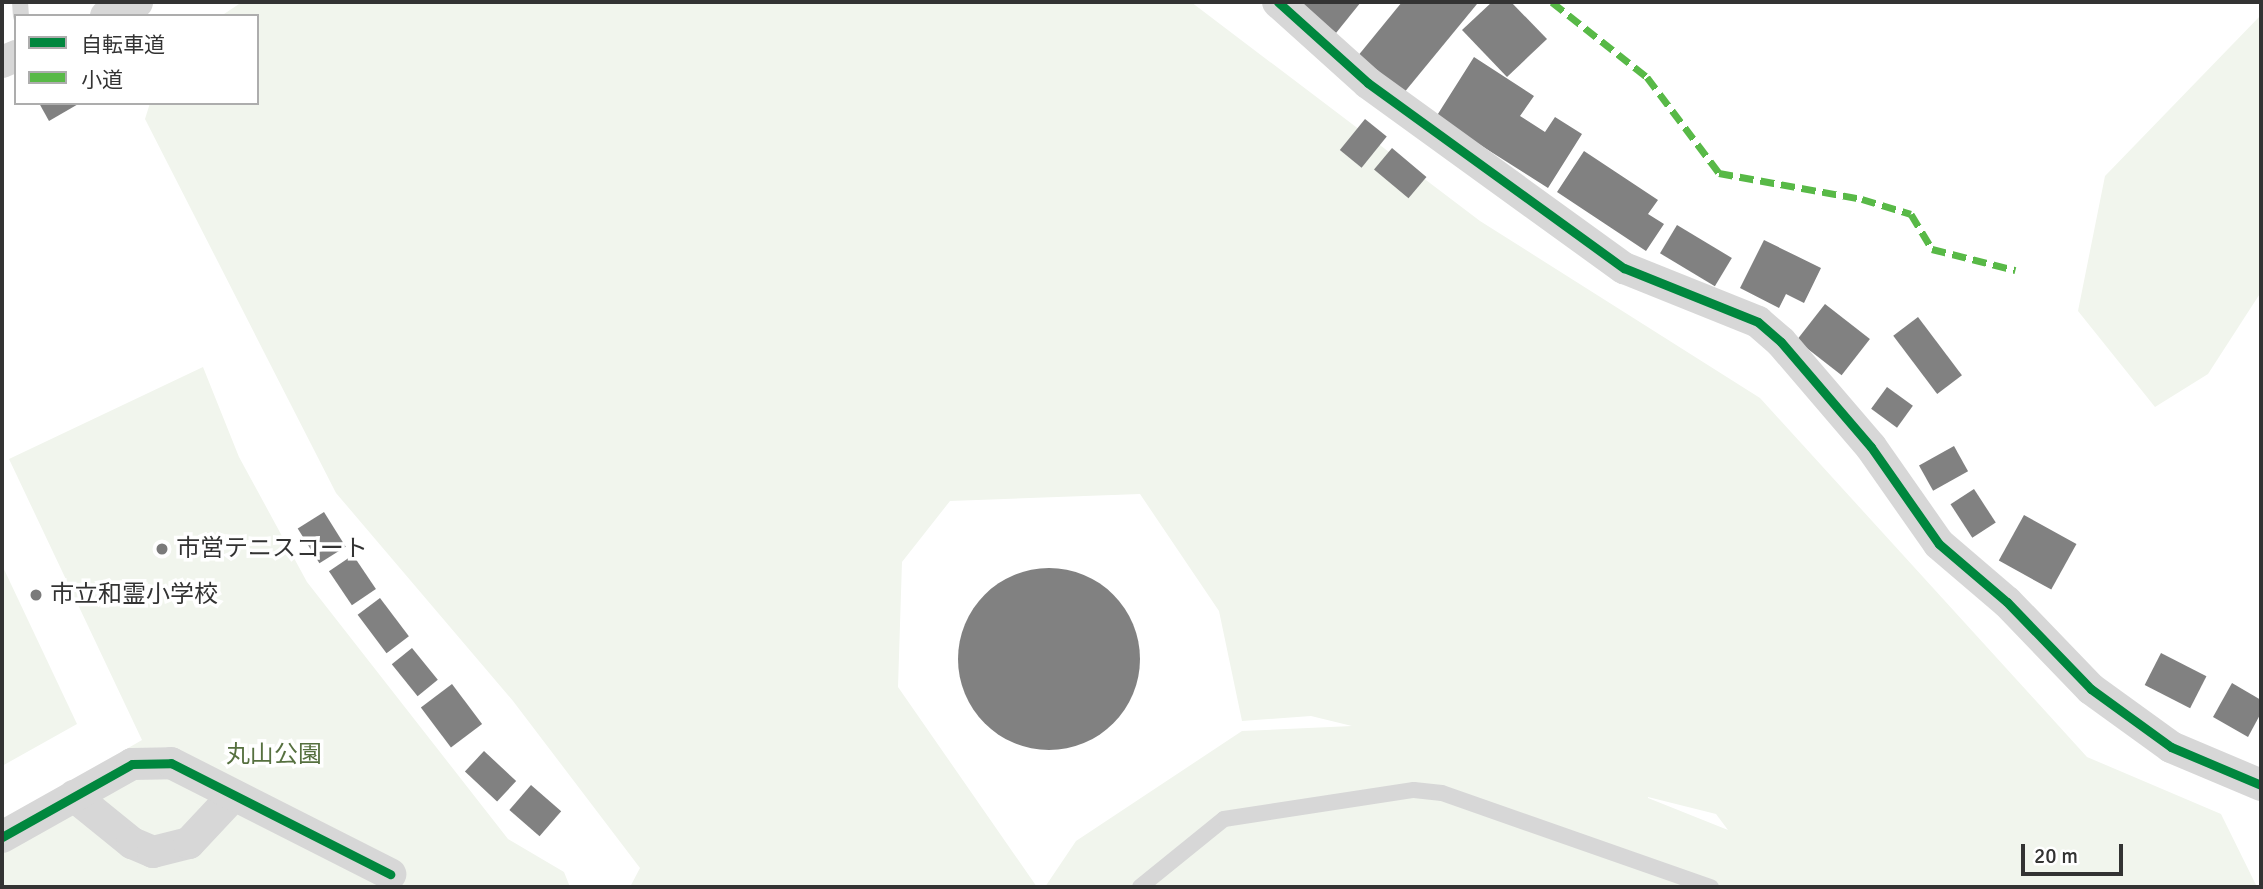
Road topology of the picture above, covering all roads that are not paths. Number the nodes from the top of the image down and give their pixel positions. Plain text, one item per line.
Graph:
1 (137, 2) edge
2 (1278, 2) edge
3 (110, 14) edge
4 (2261, 785) edge
5 (74, 796) junction
6 (233, 796) junction
7 (2, 837) edge
8 (390, 873) dead end
9 (1140, 887) edge
10 (1711, 887) edge

1 - 3 street
2 - 4 street
5 - 6 street
5 - 6 street
5 - 7 street
6 - 8 street
9 - 10 lane

